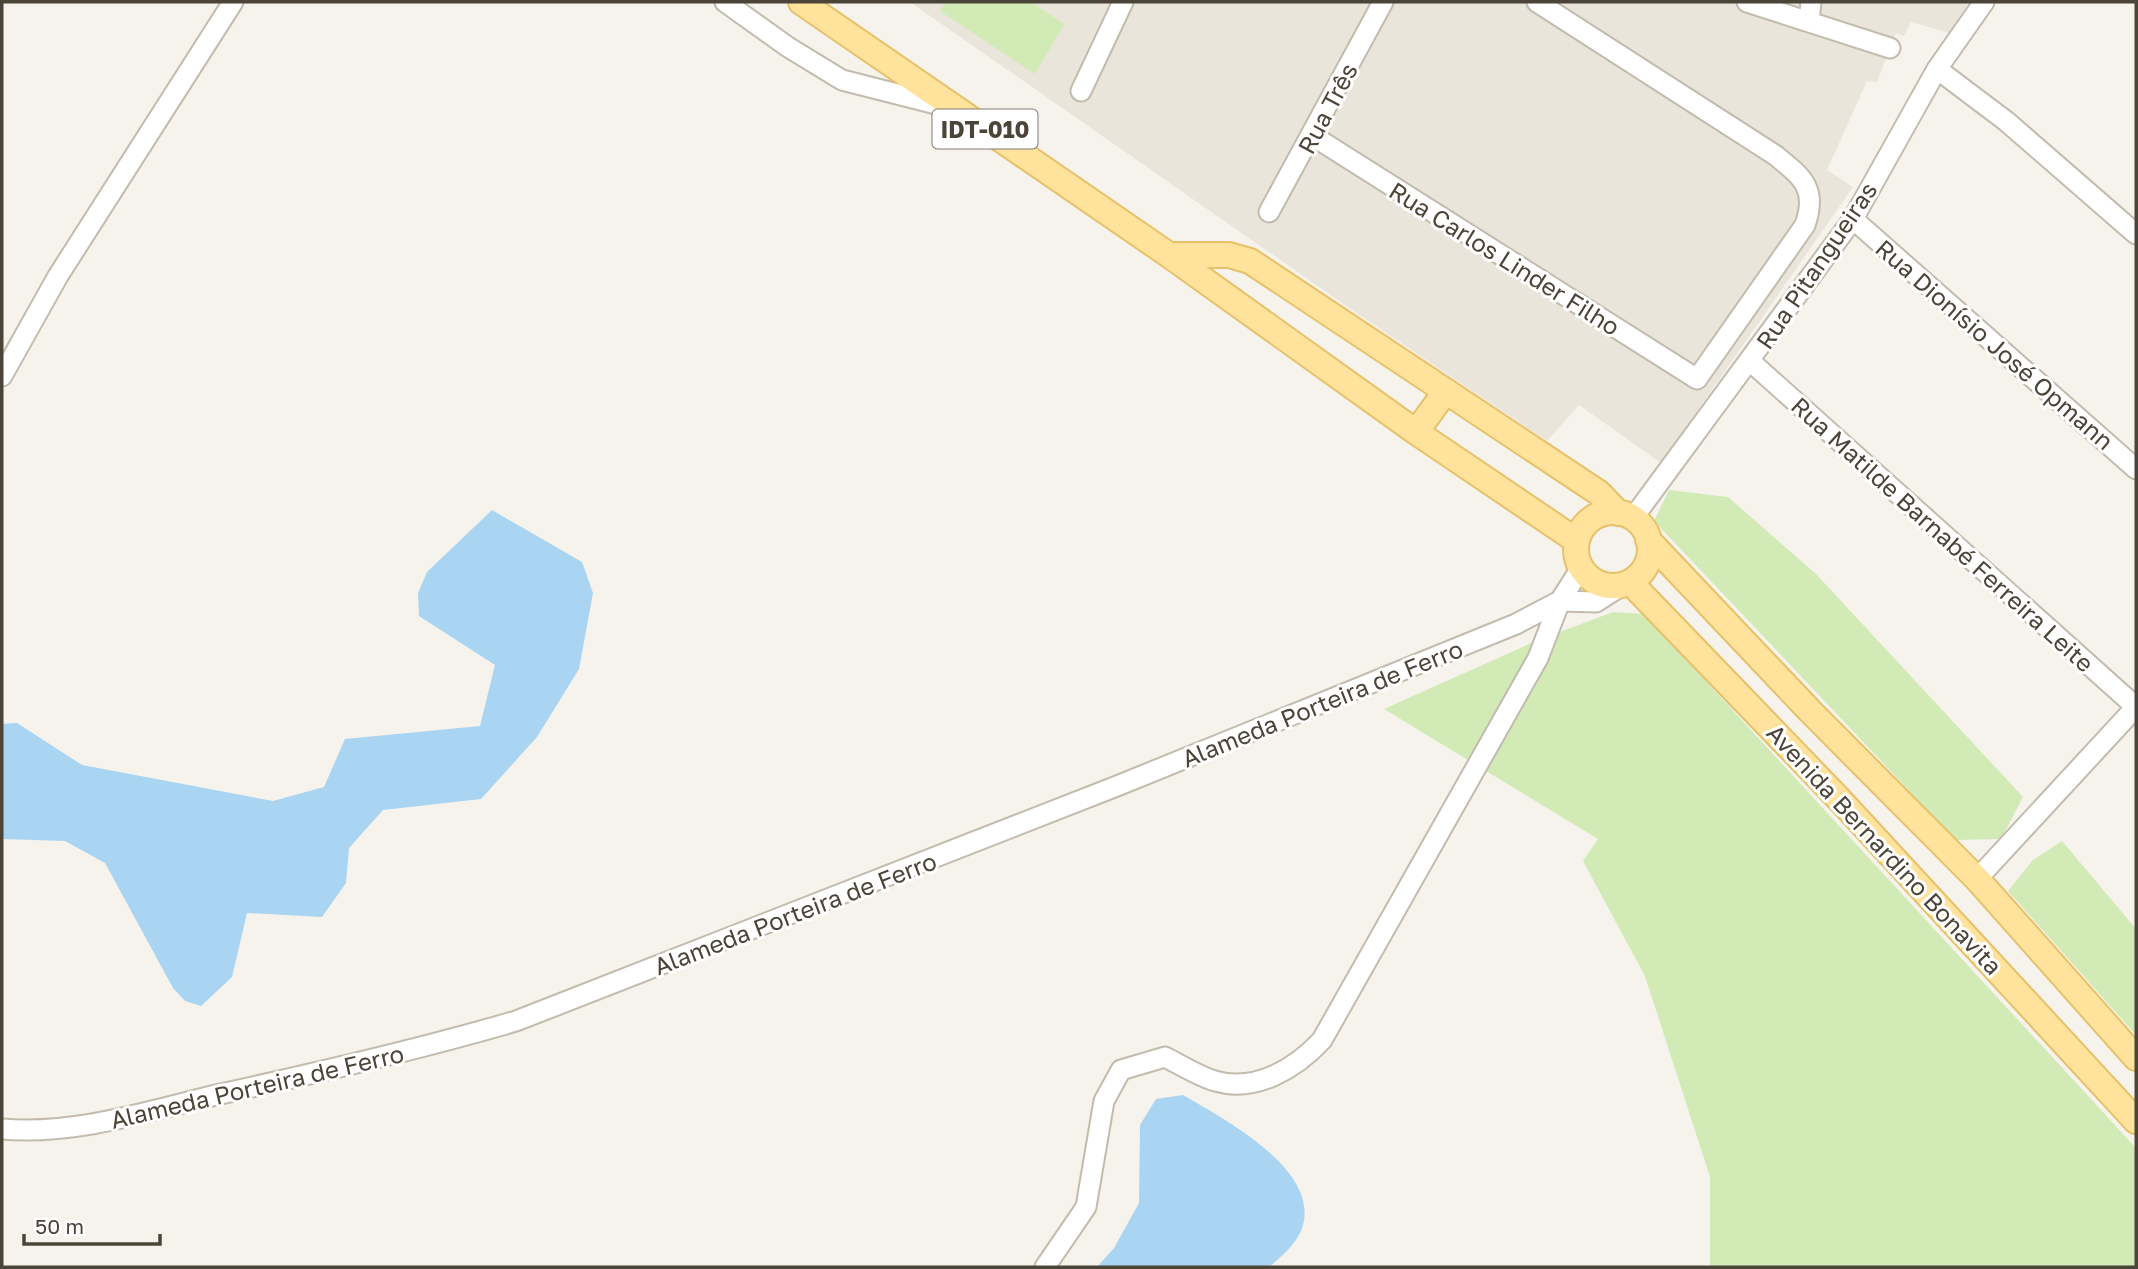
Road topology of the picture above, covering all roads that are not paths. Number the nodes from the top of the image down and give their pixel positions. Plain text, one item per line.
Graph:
1 (233, 2) edge
2 (725, 2) edge
3 (801, 2) edge
4 (1124, 2) edge
5 (1383, 2) edge
6 (1537, 2) edge
7 (1747, 2) edge
8 (1984, 2) edge
9 (1810, 11) edge
10 (1890, 48) dead end
11 (1937, 69) junction
12 (1081, 91) dead end
13 (956, 109) junction
14 (1313, 136) junction
15 (1269, 212) dead end
16 (1853, 219) junction
17 (2136, 234) edge
18 (1169, 254) junction
19 (1750, 361) junction
20 (2, 376) edge
21 (1446, 391) junction
22 (1416, 432) junction
23 (2136, 469) edge
24 (1625, 515) junction
25 (1648, 540) junction
26 (1577, 541) junction
27 (1581, 568) junction
28 (1627, 583) junction
29 (1560, 601) junction
30 (2136, 707) edge
31 (1977, 879) junction
32 (2136, 1058) edge
33 (2136, 1121) edge
34 (2, 1129) edge
35 (1045, 1267) edge

1 - 20 street
2 - 13 street
3 - 13 main road, IDT-010
4 - 12 street
5 - 14 street, Rua Três
6 - 14 street, Rua Carlos Linder Filho
7 - 9 street
8 - 11 street, Rua Pitangueiras
9 - 10 street
11 - 16 street, Rua Pitangueiras
11 - 17 street
13 - 18 main road, IDT-010
14 - 15 street, Rua Três
16 - 19 street, Rua Pitangueiras
16 - 23 street, Rua Dionísio José Opmann
18 - 21 main road, Avenida Bernardino Bonavita
18 - 22 main road
19 - 24 street, Rua Pitangueiras
19 - 30 street, Rua Matilde Barnabé Ferreira Leite
21 - 22 main road
21 - 24 main road, Avenida Bernardino Bonavita
22 - 26 main road
24 - 25 main road, Avenida Bernardino Bonavita
24 - 26 main road
25 - 28 main road
25 - 31 main road, Avenida Bernardino Bonavita
26 - 27 main road
27 - 28 main road
27 - 29 street
28 - 29 street, Alameda Porteira de Ferro
28 - 33 main road, Avenida Bernardino Bonavita
29 - 34 street, Alameda Porteira de Ferro
29 - 35 street
30 - 31 street
31 - 32 main road, Avenida Bernardino Bonavita

